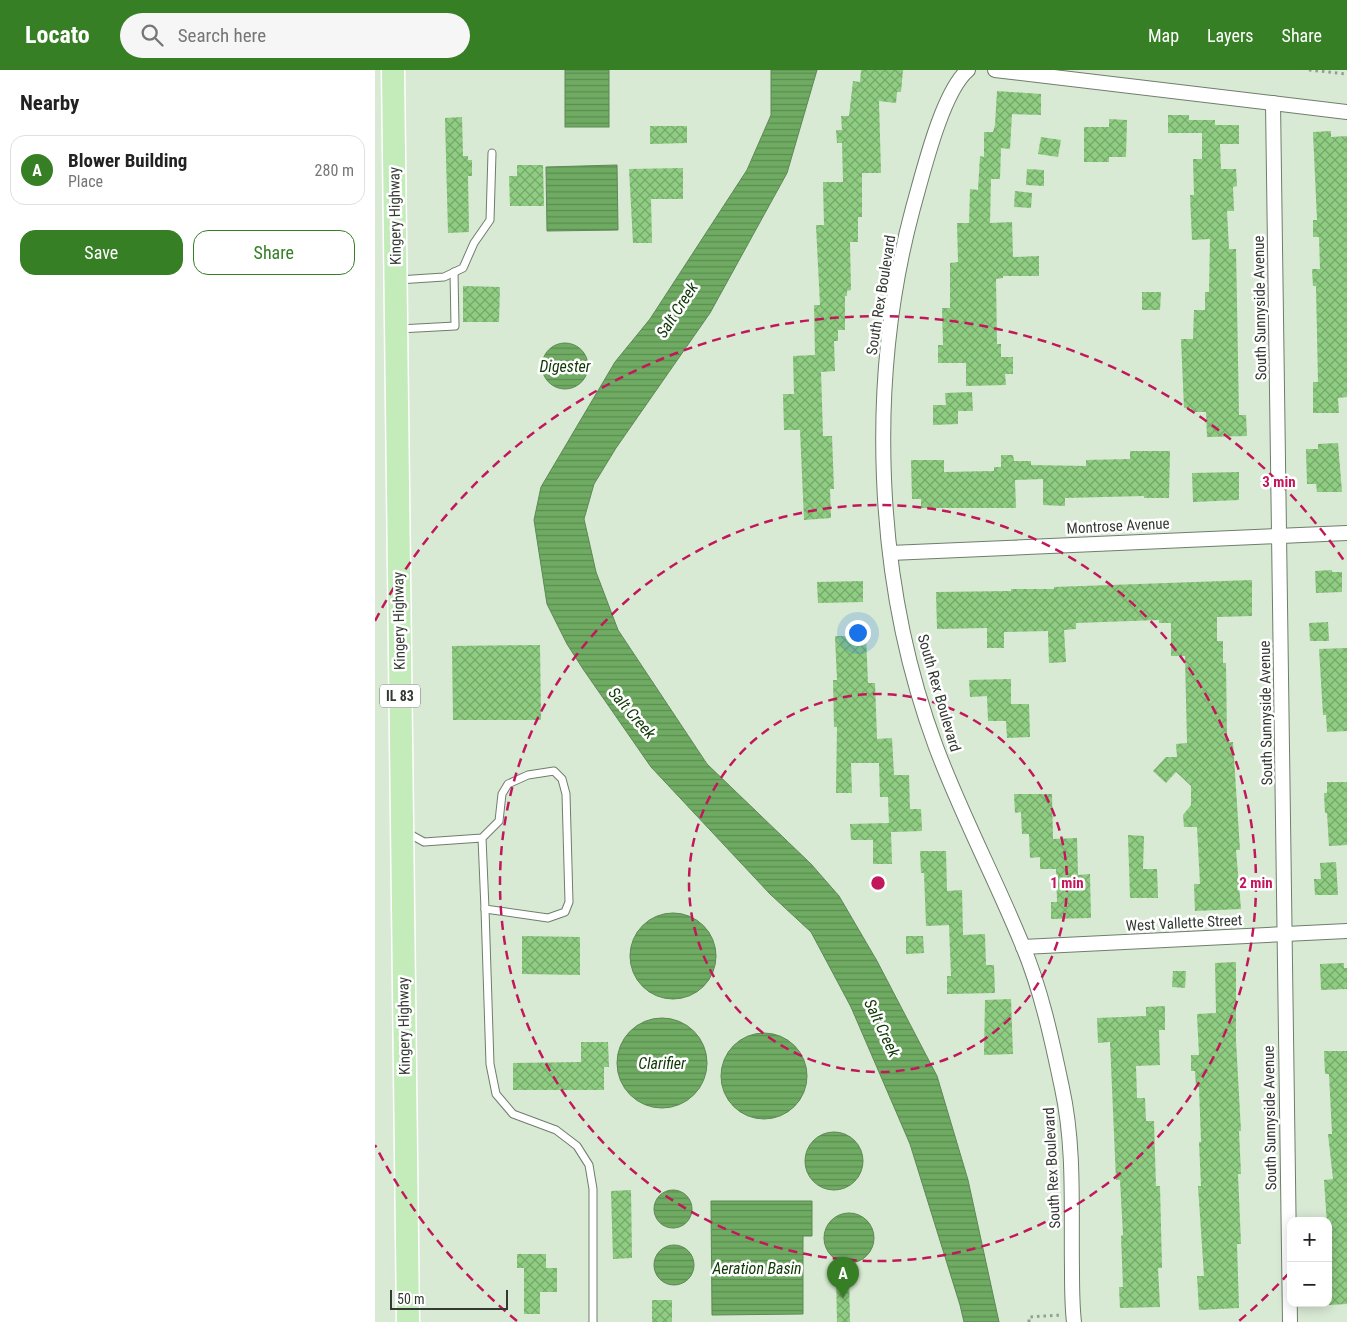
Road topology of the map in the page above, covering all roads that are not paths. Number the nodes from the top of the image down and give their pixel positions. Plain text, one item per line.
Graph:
1 (393, 70) edge
2 (968, 70) edge
3 (995, 70) edge
4 (1273, 103) junction
5 (1347, 112) edge
6 (492, 153) dead end
7 (454, 272) junction
8 (395, 280) junction
9 (396, 329) junction
10 (1347, 533) edge
11 (1280, 536) junction
12 (890, 553) junction
13 (402, 828) junction
14 (482, 838) junction
15 (485, 910) junction
16 (1347, 931) edge
17 (1284, 934) junction
18 (1023, 947) junction
19 (1074, 1318) edge
20 (408, 1322) edge
21 (593, 1322) edge
22 (1290, 1322) edge

1 - 8 highway, Kingery Highway / IL 83
2 - 12 street, South Rex Boulevard
3 - 4 street
4 - 5 street
4 - 11 street, South Sunnyside Avenue
6 - 7 lane
7 - 8 lane
7 - 9 lane
8 - 9 highway, Kingery Highway / IL 83
9 - 13 highway, Kingery Highway / IL 83
10 - 11 street, Montrose Avenue
11 - 12 street, Montrose Avenue
11 - 17 street, South Sunnyside Avenue
12 - 18 street, South Rex Boulevard
13 - 14 lane
13 - 20 highway, Kingery Highway / IL 83
14 - 15 lane
14 - 15 lane
15 - 21 lane
16 - 17 street, West Vallette Street
17 - 18 street, West Vallette Street
17 - 22 street, South Sunnyside Avenue
18 - 19 street, South Rex Boulevard

